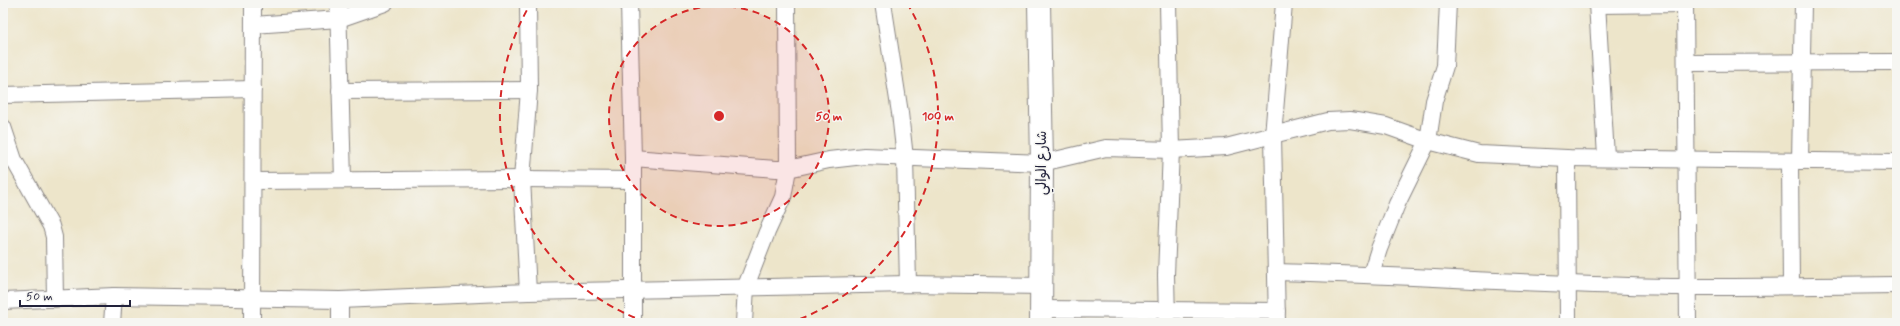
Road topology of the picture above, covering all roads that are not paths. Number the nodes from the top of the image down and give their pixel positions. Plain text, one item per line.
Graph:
1 (253, 3) edge
2 (338, 3) edge
3 (385, 3) edge
4 (528, 3) edge
5 (629, 3) edge
6 (787, 3) edge
7 (883, 3) edge
8 (1039, 3) edge
9 (1168, 3) edge
10 (1284, 3) edge
11 (1448, 3) edge
12 (1685, 3) edge
13 (1803, 3) edge
14 (1597, 4) edge
15 (338, 19) junction
16 (254, 25) junction
17 (1897, 62) edge
18 (1801, 63) junction
19 (1686, 64) junction
20 (253, 89) junction
21 (529, 90) junction
22 (340, 91) junction
23 (3, 95) edge
24 (3, 127) edge
25 (1273, 136) junction
26 (1428, 141) junction
27 (1171, 150) junction
28 (1606, 157) junction
29 (633, 158) junction
30 (905, 158) junction
31 (1567, 158) junction
32 (1687, 160) junction
33 (1795, 161) junction
34 (1897, 162) edge
35 (1042, 163) junction
36 (788, 169) junction
37 (522, 179) junction
38 (343, 180) junction
39 (633, 180) junction
40 (254, 181) junction
41 (1276, 272) junction
42 (1372, 274) junction
43 (1568, 283) junction
44 (908, 284) junction
45 (1897, 285) edge
46 (746, 286) junction
47 (1042, 286) junction
48 (1791, 286) junction
49 (1688, 287) junction
50 (633, 289) junction
51 (528, 292) junction
52 (114, 296) junction
53 (252, 298) junction
54 (55, 299) junction
55 (340, 300) junction
56 (3, 301) edge
57 (1041, 316) edge
58 (1166, 317) edge
59 (1277, 317) edge
60 (112, 323) edge
61 (252, 323) edge
62 (340, 323) edge
63 (633, 323) edge
64 (744, 323) edge
65 (1568, 323) edge
66 (1688, 323) edge

1 - 16 street
2 - 15 street
3 - 15 street
4 - 21 street
5 - 29 street
6 - 36 street
7 - 30 street
8 - 35 main road, شارع الوالي
9 - 27 street
10 - 25 street
11 - 26 street
12 - 14 street
12 - 19 street
13 - 18 street
14 - 28 street
15 - 16 street
15 - 22 street
16 - 20 street
17 - 18 street
18 - 19 street
18 - 33 street
19 - 32 street
20 - 23 street
20 - 40 street
21 - 22 street
21 - 37 street
22 - 38 street
24 - 54 street
25 - 26 street
25 - 27 street
25 - 41 street
26 - 31 street
26 - 42 street
27 - 35 street
27 - 58 street
28 - 31 street
28 - 32 street
29 - 36 street
29 - 39 street
30 - 35 street
30 - 36 street
30 - 44 street
31 - 43 street
32 - 33 street
32 - 49 street
33 - 34 street
33 - 48 street
35 - 47 main road, شارع الوالي
36 - 46 street
37 - 38 street
37 - 39 street
37 - 51 street
38 - 40 street
39 - 50 street
40 - 53 street
41 - 42 street
41 - 59 street
42 - 43 street
43 - 49 street
43 - 65 street
44 - 46 street
44 - 47 street
45 - 48 street
46 - 50 street
46 - 64 street
47 - 57 main road, شارع الوالي
48 - 49 street
49 - 66 street
50 - 51 street
50 - 63 street
51 - 55 street
52 - 53 street
52 - 54 street
52 - 60 street
53 - 55 street
53 - 61 street
54 - 56 street
55 - 62 street
57 - 58 street
58 - 59 street

